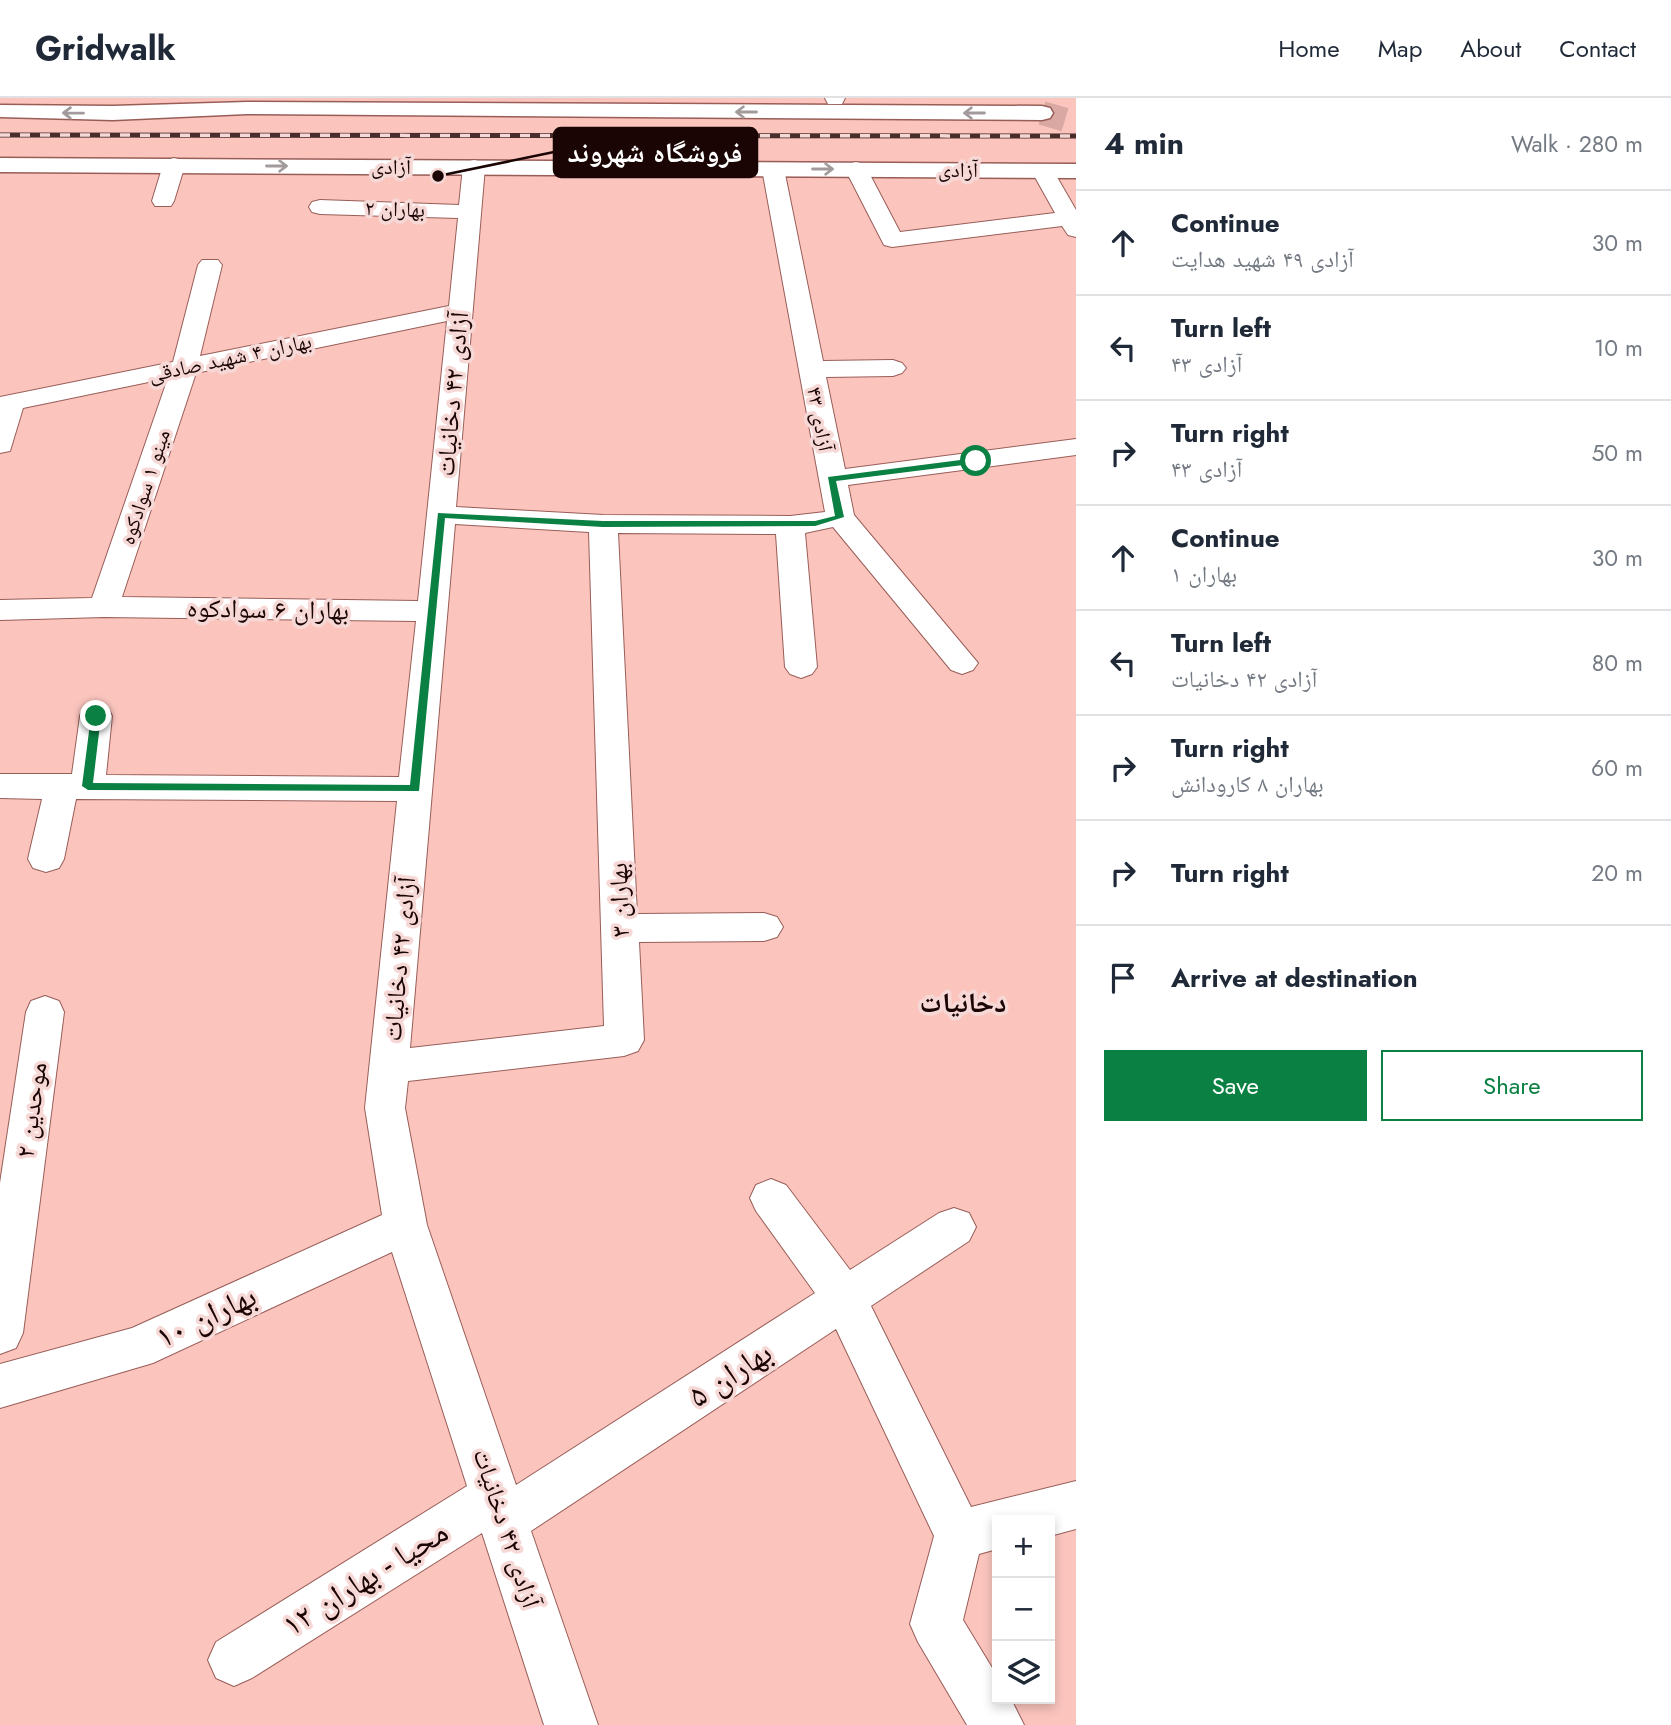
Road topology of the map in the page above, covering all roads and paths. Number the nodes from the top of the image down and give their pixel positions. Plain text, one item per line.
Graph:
1 (180, 104) edge
2 (475, 104) edge
3 (0, 111) edge
4 (1042, 113) tunnel mouth
5 (0, 152) edge
6 (1076, 160) edge
7 (0, 164) edge
8 (174, 165) junction
9 (209, 166) junction
10 (474, 167) junction
11 (773, 169) junction
12 (856, 169) junction
13 (1042, 170) junction
14 (1076, 171) edge
15 (163, 201) dead end
16 (320, 207) dead end
17 (469, 212) junction
18 (1072, 224) edge
19 (210, 264) dead end
20 (460, 311) junction
21 (185, 367) junction
22 (893, 368) dead end
23 (810, 369) junction
24 (6, 404) edge
25 (0, 445) edge
26 (1076, 447) edge
27 (831, 479) junction
28 (441, 515) junction
29 (840, 517) junction
30 (603, 524) junction
31 (790, 525) junction
32 (104, 607) junction
33 (0, 610) edge
34 (432, 611) junction
35 (962, 663) dead end
36 (801, 667) dead end
37 (96, 716) dead end
38 (0, 786) edge
39 (75, 786) junction
40 (415, 789) junction
41 (46, 859) dead end
42 (764, 927) dead end
43 (620, 928) junction
44 (45, 1012) dead end
45 (389, 1067) junction
46 (771, 1198) dead end
47 (405, 1225) junction
48 (954, 1227) dead end
49 (845, 1298) junction
50 (0, 1333) edge
51 (0, 1386) edge
52 (1076, 1505) edge
53 (501, 1508) junction
54 (1036, 1515) edge
55 (978, 1530) edge
56 (234, 1660) dead end
57 (571, 1725) edge
58 (997, 1725) edge

1 - 2 main road
1 -> 3 main road
4 -> 2 main road
5 - 9 main road
6 - 12 main road
7 - 8 main road, آزادی
8 - 9 main road, آزادی
8 - 15 street
9 -> 10 main road, آزادی
10 - 11 main road, آزادی
10 - 17 street, آزادی ۴۲ دخانیات
11 -> 12 main road, آزادی
11 - 23 street, آزادی ۴۳
12 - 13 main road, آزادی
12 - 18 street
13 - 14 main road, آزادی
13 - 18 street
16 - 17 street, بهاران ۲
17 - 20 street, آزادی ۴۲ دخانیات
19 - 21 street, مینو ۱ سوادکوه
20 - 21 street, بهاران ۴ شهید صادقی
20 - 28 street, آزادی ۴۲ دخانیات
21 - 24 street, بهاران ۴ شهید صادقی
21 - 32 street, مینو ۱ سوادکوه
22 - 23 street
23 - 27 street, آزادی ۴۳
24 - 25 street
26 - 27 street
27 - 29 street, آزادی ۴۳
28 - 30 street
28 - 34 street, آزادی ۴۲ دخانیات
29 - 31 street
29 - 35 street
30 - 31 street
30 - 43 street, بهاران ۳
31 - 36 street
32 - 33 street, بهاران ۶ سوادکوه
32 - 34 street, بهاران ۶ سوادکوه
34 - 40 street, آزادی ۴۲ دخانیات
37 - 39 street
38 - 39 street
39 - 40 street
39 - 41 street
40 - 45 street, آزادی ۴۲ دخانیات
42 - 43 street
43 - 45 street, بهاران ۳
44 - 50 street, موحدین ۲
45 - 47 street, آزادی ۴۲ دخانیات
46 - 49 street
47 - 51 street, بهاران ۱۰
47 - 53 street, آزادی ۴۲ دخانیات
48 - 49 street, بهاران ۵
49 - 53 street, بهاران ۵
49 - 55 street
52 - 54 street
53 - 56 street, محیا - بهاران ۱۲
53 - 57 street, آزادی ۴۲ دخانیات
55 - 58 street

